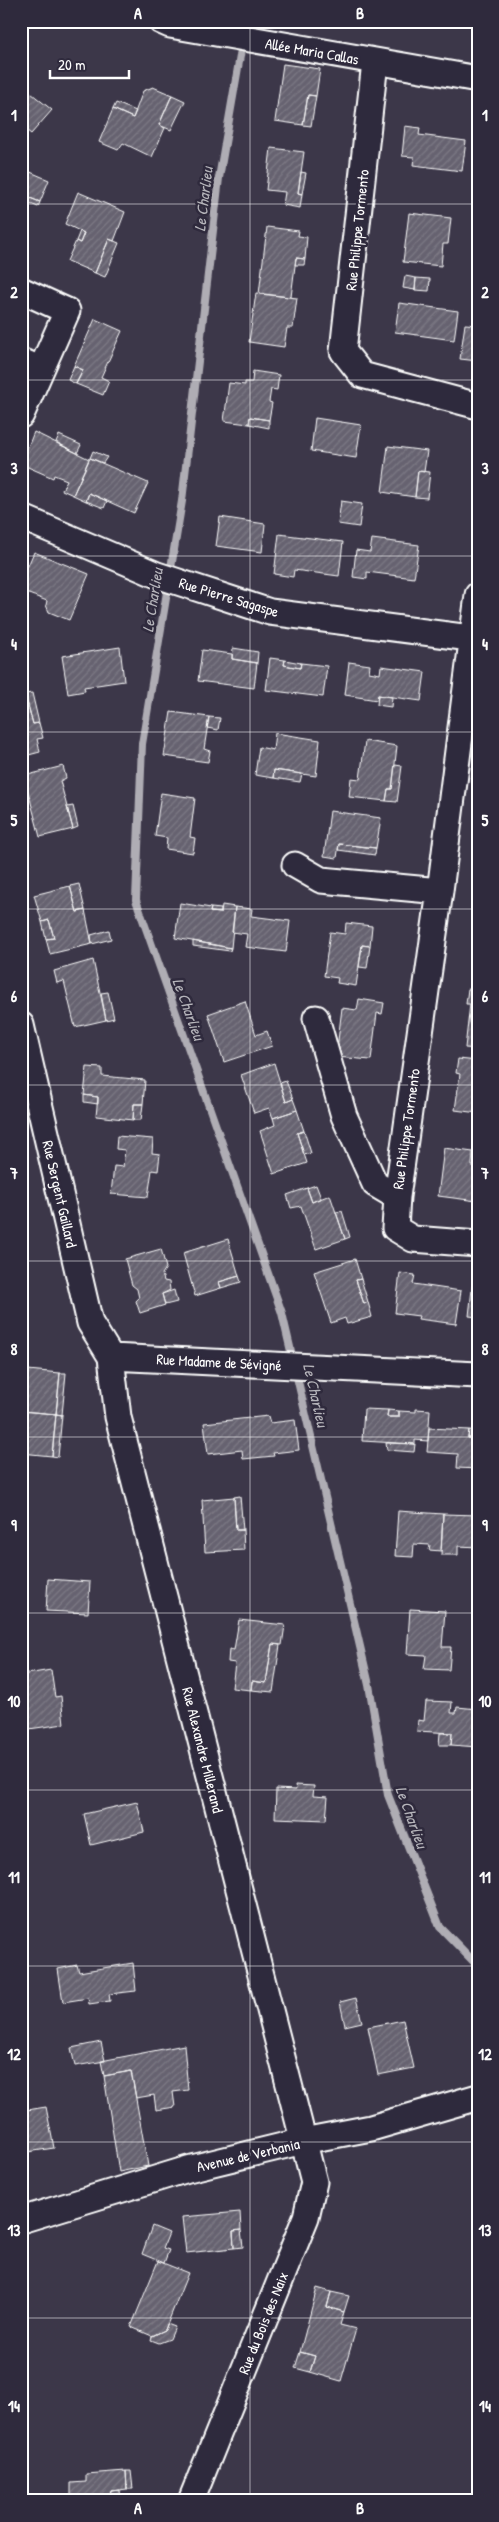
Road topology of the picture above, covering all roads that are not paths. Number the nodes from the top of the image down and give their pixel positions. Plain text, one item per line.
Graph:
1 (161, 21) edge
2 (375, 62) junction
3 (478, 79) edge
4 (21, 290) edge
5 (31, 365) edge
6 (478, 406) edge
7 (21, 415) edge
8 (21, 517) edge
9 (478, 595) edge
10 (475, 639) edge
11 (294, 865) dead end
12 (440, 891) junction
13 (316, 1018) dead end
14 (21, 1025) edge
15 (396, 1197) junction
16 (478, 1244) edge
17 (111, 1357) junction
18 (478, 1375) edge
19 (478, 2098) edge
20 (302, 2141) junction
21 (21, 2220) edge
22 (192, 2501) edge

1 - 2 street, Allée Maria Callas
2 - 3 street
2 - 6 street, Rue Philippe Tormento
4 - 5 street
5 - 7 street
8 - 10 street, Rue Pierre Sagaspe
9 - 10 street, Rue Philippe Tormento
10 - 12 street, Rue Philippe Tormento
11 - 12 street
12 - 15 street, Rue Philippe Tormento
13 - 15 street, Rue Philippe Tormento
14 - 17 street, Rue Sergent Gaillard
15 - 16 street
17 - 18 street, Rue Madame de Sévigné
17 - 20 street, Rue Alexandre Millerand
19 - 20 street, Avenue de Verbania
20 - 21 street, Avenue de Verbania
20 - 22 street, Rue du Bois des Naix

